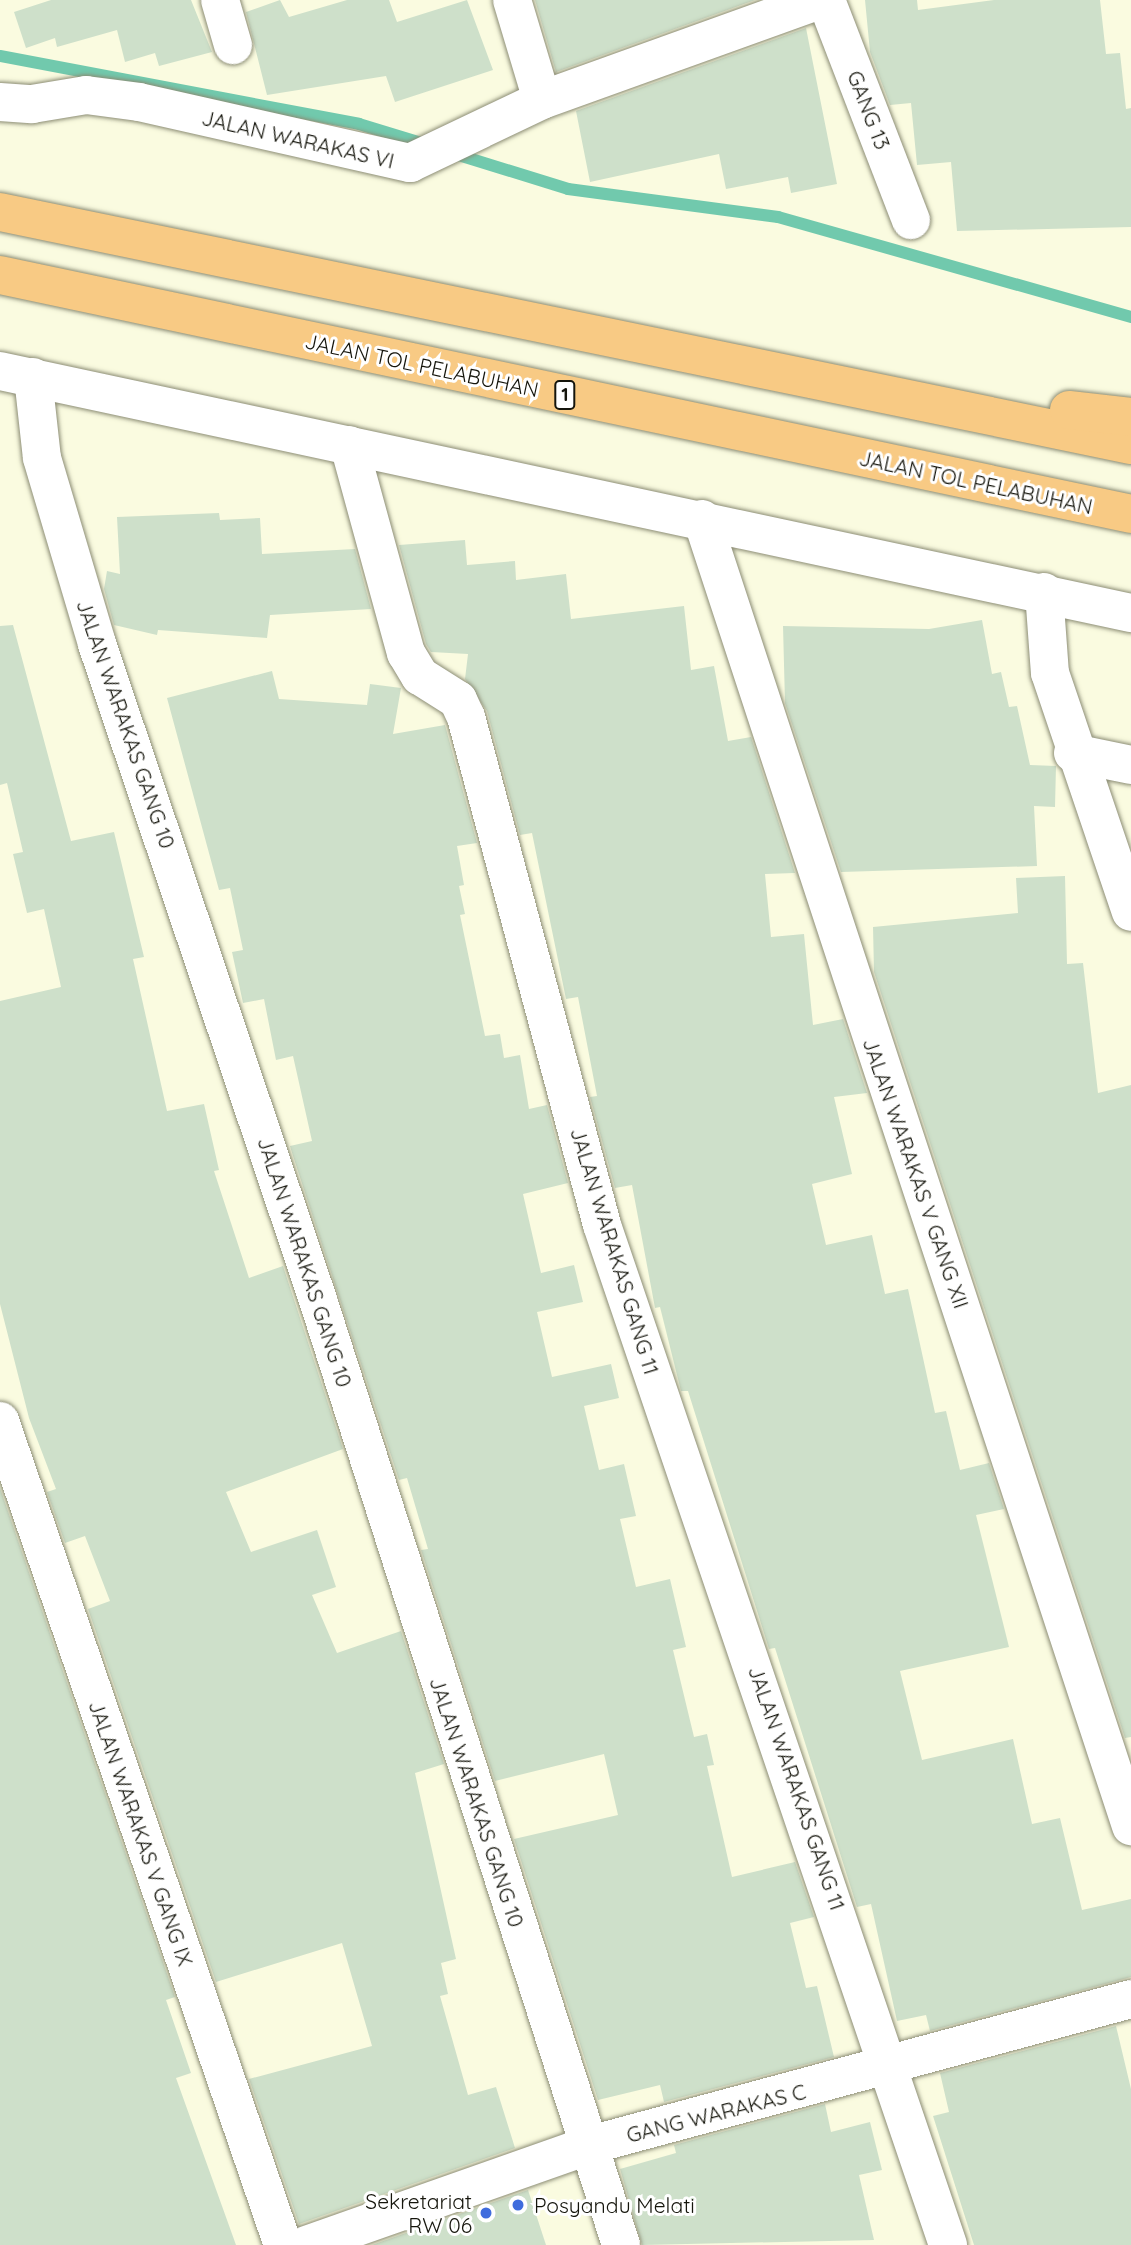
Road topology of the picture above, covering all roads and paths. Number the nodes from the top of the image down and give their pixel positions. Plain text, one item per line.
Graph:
1 (220, 0) edge
2 (512, 0) edge
3 (820, 0) edge
4 (826, 0) edge
5 (233, 45) dead end
6 (542, 100) junction
7 (3, 108) edge
8 (0, 212) edge
9 (911, 220) dead end
10 (0, 275) edge
11 (16, 374) edge
12 (793, 379) junction
13 (1131, 416) edge
14 (349, 444) junction
15 (1131, 445) edge
16 (1131, 514) edge
17 (708, 536) junction
18 (1045, 604) junction
19 (1131, 613) edge
20 (1073, 753) junction
21 (1131, 765) edge
22 (1131, 912) edge
23 (0, 1421) edge
24 (1131, 1826) edge
25 (1131, 1999) edge
26 (892, 2067) junction
27 (590, 2145) junction
28 (283, 2245) edge
29 (306, 2245) edge
30 (621, 2245) edge
31 (947, 2245) edge

1 - 5 street
2 - 6 street
3 - 6 street, JALAN WARAKAS VI
4 - 9 street, GANG 13
6 - 7 street, JALAN WARAKAS VI
8 - 12 highway
10 - 16 highway, JALAN TOL PELABUHAN / 1
11 - 14 street
11 - 27 street, JALAN WARAKAS GANG 10
12 - 13 highway
12 - 15 highway
14 - 17 street
14 - 26 street, JALAN WARAKAS GANG 11
17 - 18 street
17 - 24 street, JALAN WARAKAS V GANG XII
18 - 19 street
18 - 20 street
20 - 21 street
20 - 22 street
23 - 28 street, JALAN WARAKAS V GANG IX
25 - 26 street, GANG WARAKAS C
26 - 27 street, GANG WARAKAS C
26 - 31 street, JALAN WARAKAS GANG 11
27 - 29 street, GANG WARAKAS C
27 - 30 street, JALAN WARAKAS GANG 10

